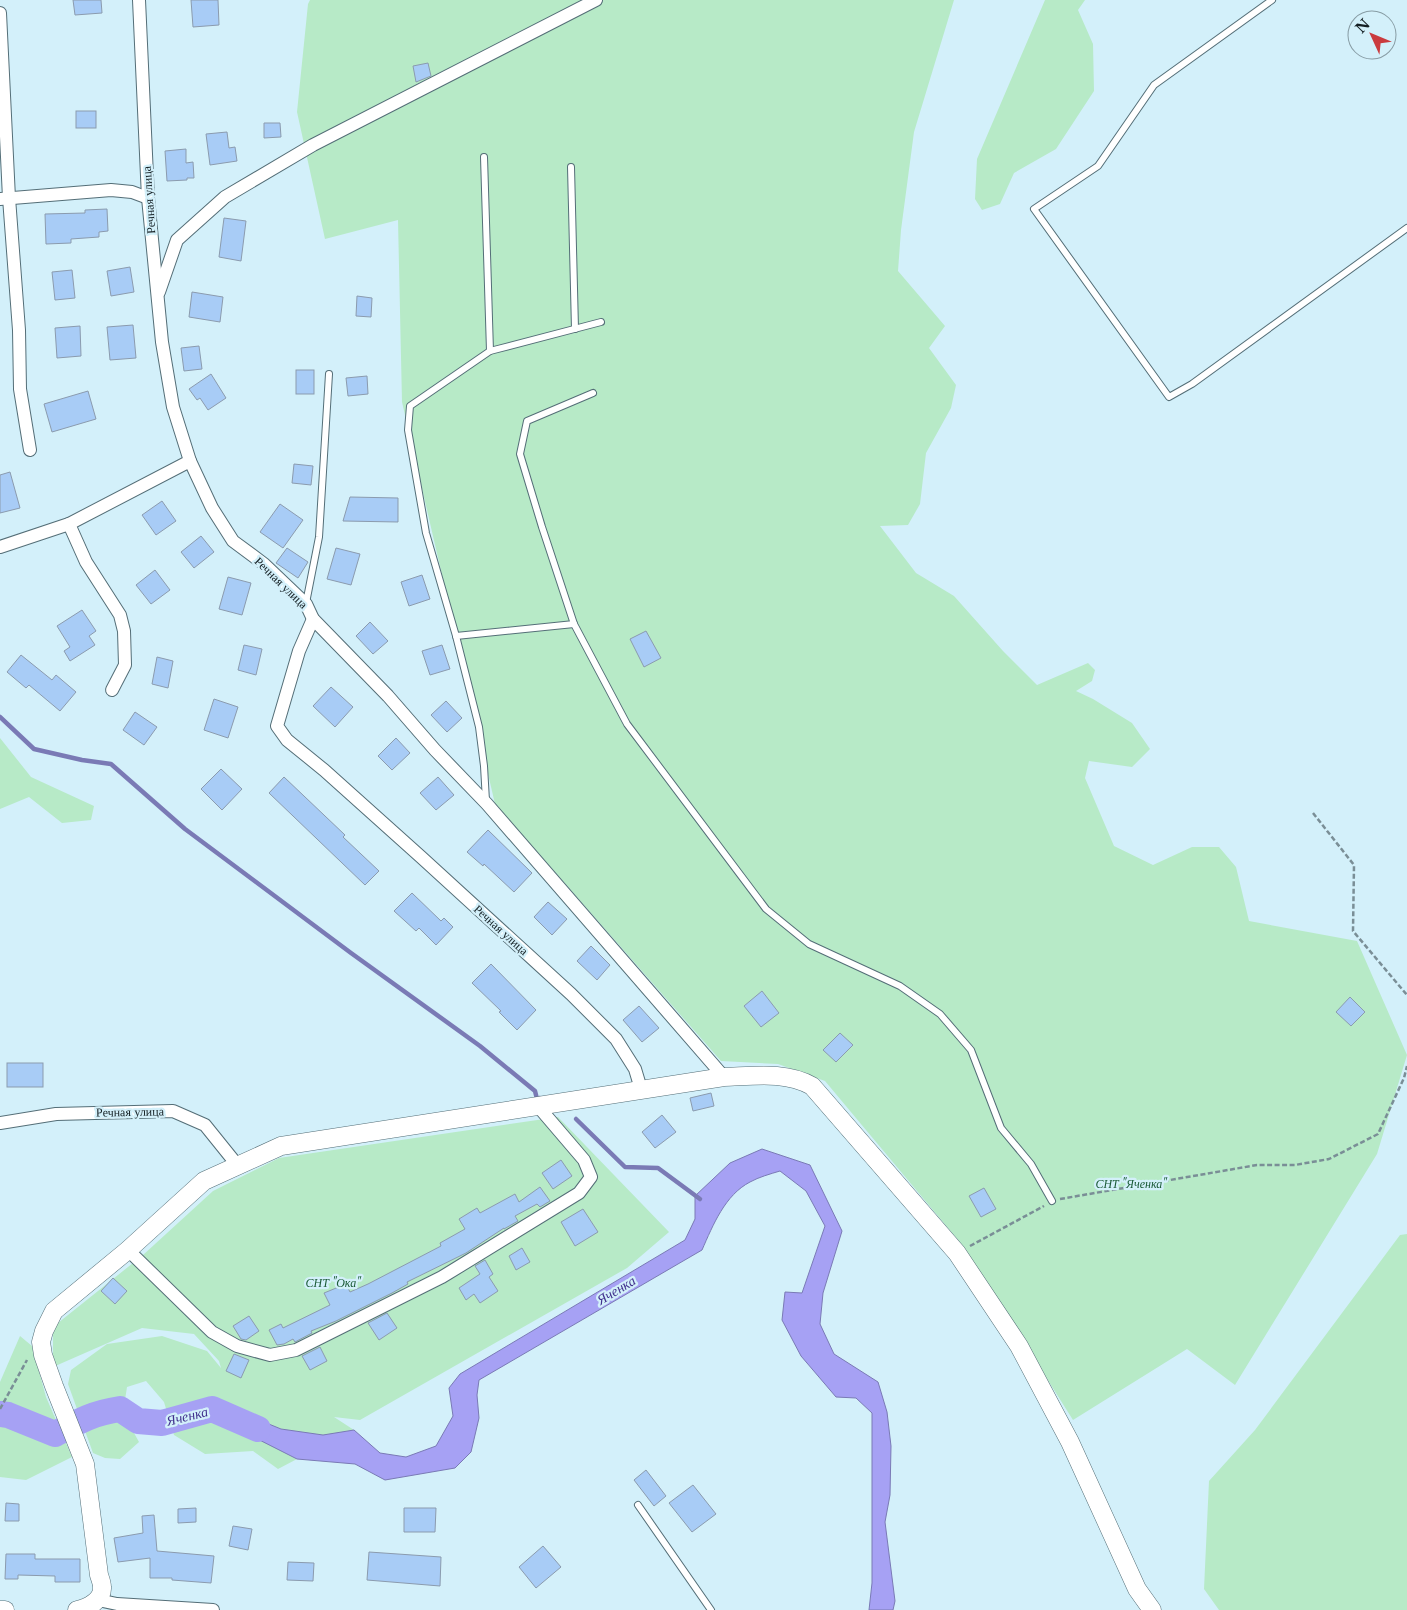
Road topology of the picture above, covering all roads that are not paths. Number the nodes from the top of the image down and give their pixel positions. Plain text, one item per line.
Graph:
1 (139, 0) edge
2 (596, 0) edge
3 (1272, 0) edge
4 (0, 13) edge
5 (484, 157) dead end
6 (571, 167) dead end
7 (4, 198) edge
8 (148, 198) junction
9 (1407, 228) edge
10 (158, 296) junction
11 (602, 322) dead end
12 (575, 329) junction
13 (490, 350) junction
14 (329, 374) dead end
15 (593, 393) dead end
16 (30, 450) dead end
17 (190, 461) junction
18 (69, 524) junction
19 (0, 547) edge
20 (306, 604) junction
21 (314, 620) junction
22 (574, 624) junction
23 (456, 636) junction
24 (112, 690) dead end
25 (486, 804) junction
26 (724, 1077) junction
27 (641, 1089) junction
28 (537, 1105) junction
29 (0, 1123) edge
30 (238, 1166) junction
31 (1052, 1201) road end
32 (128, 1250) junction
33 (638, 1505) dead end
34 (98, 1600) junction
35 (0, 1610) edge
36 (5, 1610) edge
37 (77, 1610) edge
38 (212, 1610) edge
39 (710, 1610) edge
40 (1152, 1610) edge

1 - 8 street, Речная улица
2 - 10 street
3 - 9 lane
4 - 7 street
5 - 13 lane
6 - 12 lane
7 - 8 street
7 - 16 street
8 - 10 street, Речная улица
10 - 17 street, Речная улица
11 - 12 lane
12 - 13 lane
13 - 23 lane
14 - 20 lane
15 - 22 lane
17 - 18 street
17 - 20 street, Речная улица
18 - 19 street
18 - 24 street
20 - 21 street, Речная улица
21 - 25 street
21 - 27 street, Речная улица
22 - 23 lane
22 - 31 lane
23 - 25 lane
25 - 26 street
26 - 27 street
26 - 40 street
27 - 28 street
28 - 30 street
28 - 32 street
29 - 30 street, Речная улица
30 - 32 street
32 - 34 street
33 - 39 lane
34 - 37 street
34 - 38 street
35 - 36 street

